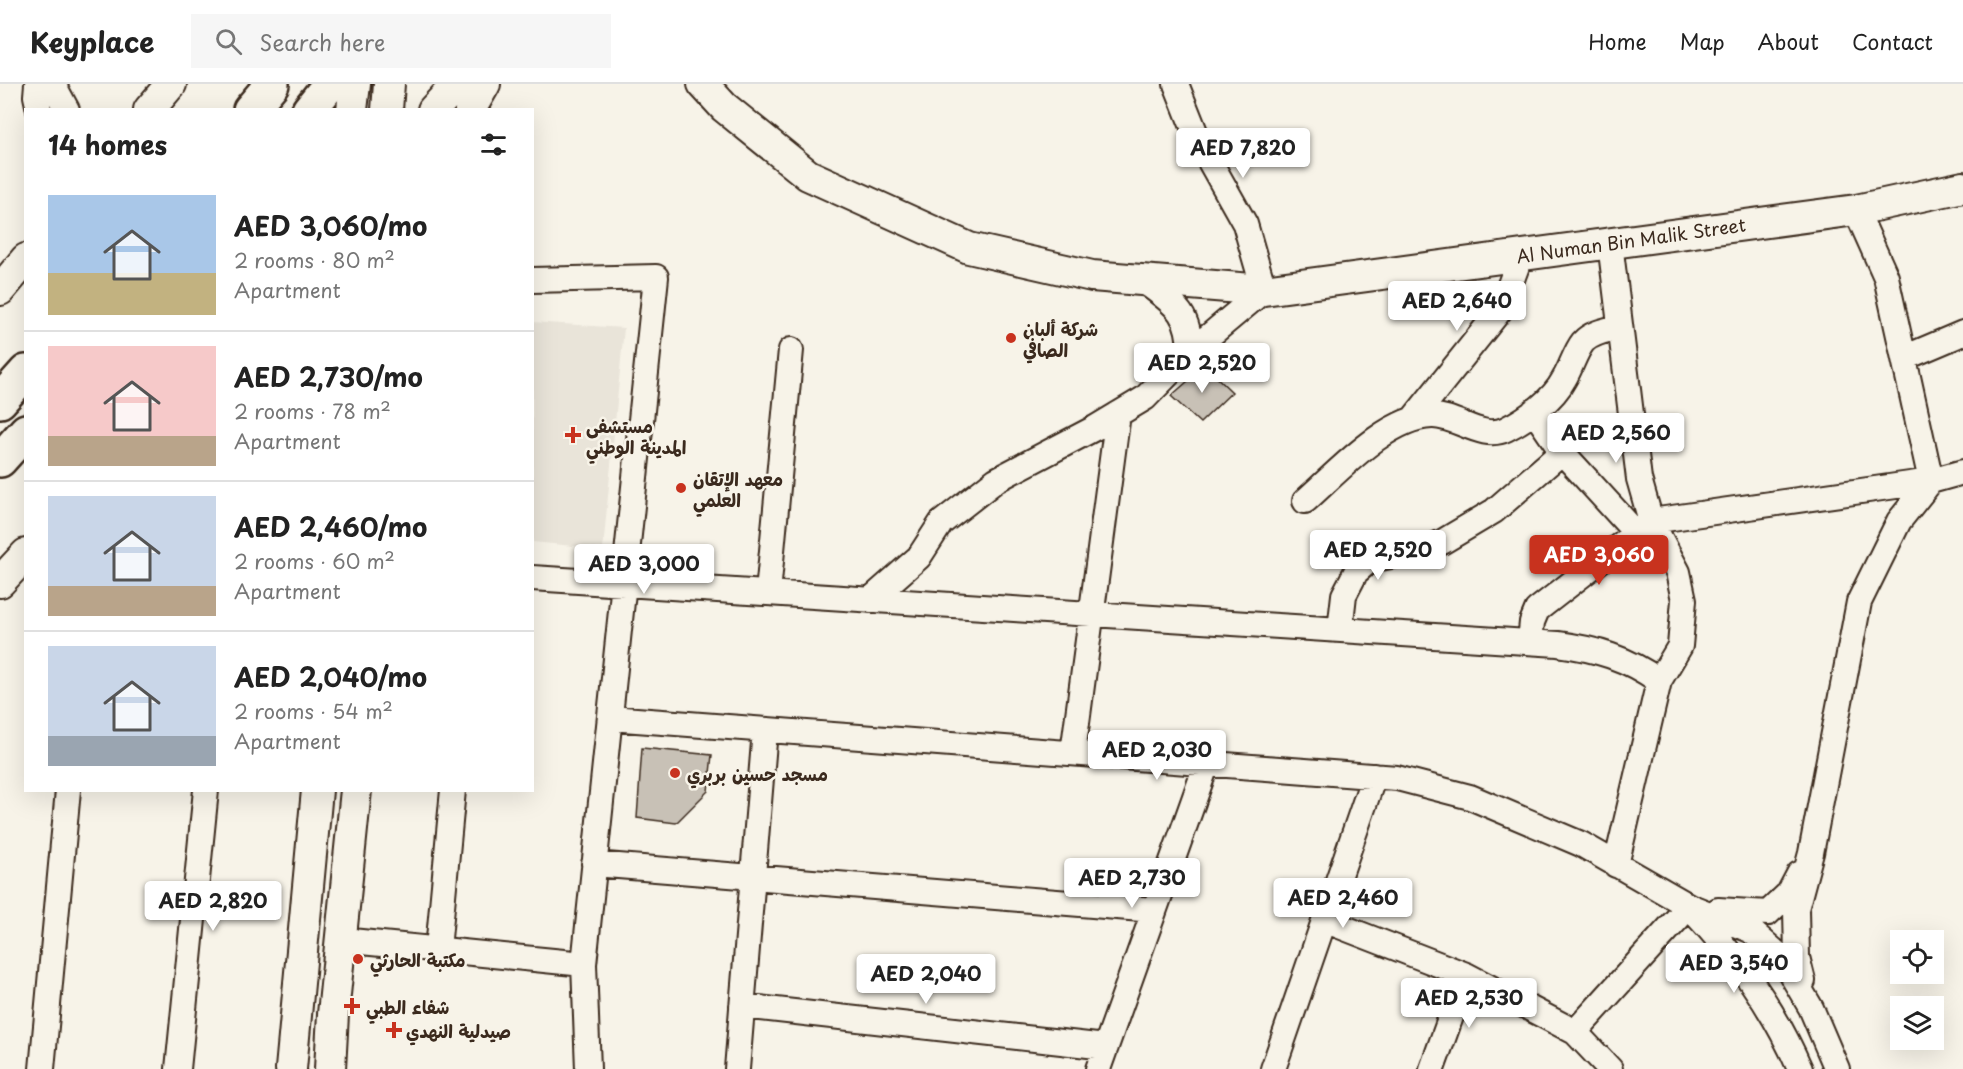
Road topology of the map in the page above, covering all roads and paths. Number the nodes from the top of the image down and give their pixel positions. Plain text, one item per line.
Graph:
1 (37, 84) edge
2 (53, 84) edge
3 (171, 84) edge
4 (272, 84) edge
5 (330, 84) edge
6 (355, 84) edge
7 (389, 84) edge
8 (428, 84) edge
9 (457, 84) edge
10 (485, 84) edge
11 (703, 84) edge
12 (1176, 84) edge
13 (39, 108) edge
14 (66, 108) edge
15 (151, 108) edge
16 (252, 108) edge
17 (311, 108) edge
18 (352, 108) edge
19 (387, 108) edge
20 (425, 108) edge
21 (435, 108) edge
22 (472, 108) edge
23 (1963, 187) edge
24 (1856, 210) junction
25 (1610, 243) junction
26 (1521, 255) junction
27 (24, 261) edge
28 (1141, 279) junction
29 (534, 280) edge
30 (0, 290) edge
31 (1264, 290) junction
32 (1620, 327) junction
33 (1963, 333) edge
34 (791, 350) dead end
35 (1190, 352) junction
36 (1904, 358) junction
37 (24, 374) edge
38 (0, 401) edge
39 (1534, 411) junction
40 (1118, 414) junction
41 (1413, 419) junction
42 (24, 433) edge
43 (1562, 452) junction
44 (0, 460) edge
45 (1963, 472) edge
46 (1932, 481) junction
47 (1305, 501) dead end
48 (1643, 526) junction
49 (24, 556) edge
50 (534, 578) edge
51 (0, 582) edge
52 (624, 584) junction
53 (768, 593) junction
54 (870, 600) junction
55 (1091, 614) junction
56 (1340, 630) junction
57 (1530, 642) junction
58 (1659, 681) junction
59 (610, 718) junction
60 (765, 730) junction
61 (1073, 753) junction
62 (1207, 763) junction
63 (1374, 776) junction
64 (68, 792) edge
65 (206, 792) edge
66 (317, 792) edge
67 (356, 792) edge
68 (453, 792) edge
69 (1811, 853) junction
70 (594, 864) junction
71 (1616, 864) junction
72 (753, 877) junction
73 (1689, 906) junction
74 (1154, 910) junction
75 (1324, 920) junction
76 (341, 940) junction
77 (438, 949) junction
78 (584, 964) junction
79 (1466, 975) junction
80 (742, 1006) junction
81 (1811, 1008) junction
82 (1575, 1032) junction
83 (1102, 1058) edge
84 (42, 1069) edge
85 (178, 1069) edge
86 (291, 1069) edge
87 (330, 1069) edge
88 (588, 1069) edge
89 (737, 1069) edge
90 (1273, 1069) edge
91 (1432, 1069) edge
92 (1610, 1069) edge
93 (1800, 1069) edge
94 (1837, 1069) edge

1 - 13 street
2 - 14 street
3 - 15 main road
4 - 16 highway
5 - 17 highway
6 - 18 main road
7 - 19 main road
8 - 20 main road
9 - 21 main road
10 - 22 main road
11 - 28 main road, Al Numan Bin Malik Street
12 - 31 street
23 - 24 main road, Al Numan Bin Malik Street
24 - 25 main road, Al Numan Bin Malik Street
24 - 36 street
25 - 26 main road, Al Numan Bin Malik Street
25 - 32 street
26 - 31 main road, Al Numan Bin Malik Street
26 - 41 street
27 - 30 main road
28 - 31 main road, Al Numan Bin Malik Street
28 - 35 street
29 - 52 street
31 - 35 street
32 - 39 street
32 - 48 street
33 - 36 street
34 - 53 street
35 - 40 street
36 - 46 street
37 - 38 highway
39 - 41 street
39 - 43 street
40 - 54 street
40 - 55 street
41 - 47 street
42 - 44 highway
43 - 48 street
43 - 56 street
45 - 46 street
46 - 48 street
46 - 69 street
48 - 57 street
48 - 58 street
49 - 51 main road
50 - 52 street
52 - 53 street
52 - 59 street
53 - 54 street
54 - 55 street
55 - 56 street
55 - 61 street
56 - 57 street
57 - 58 street
58 - 71 street
59 - 60 street
59 - 70 street
60 - 61 street
60 - 72 street
61 - 62 street
62 - 63 street
62 - 74 street
63 - 71 street
63 - 75 street
64 - 84 street
65 - 85 street
66 - 86 main road
67 - 76 main road
68 - 77 street
69 - 73 street
69 - 81 street
70 - 72 street
70 - 78 street
71 - 73 street
72 - 74 street
72 - 80 street
73 - 81 street
73 - 82 street
73 - 93 street
74 - 83 street
75 - 79 street
75 - 90 street
76 - 77 street
76 - 87 main road
77 - 78 street
78 - 88 street
79 - 82 street
79 - 91 street
80 - 83 street
80 - 89 street
81 - 94 street
82 - 92 street

